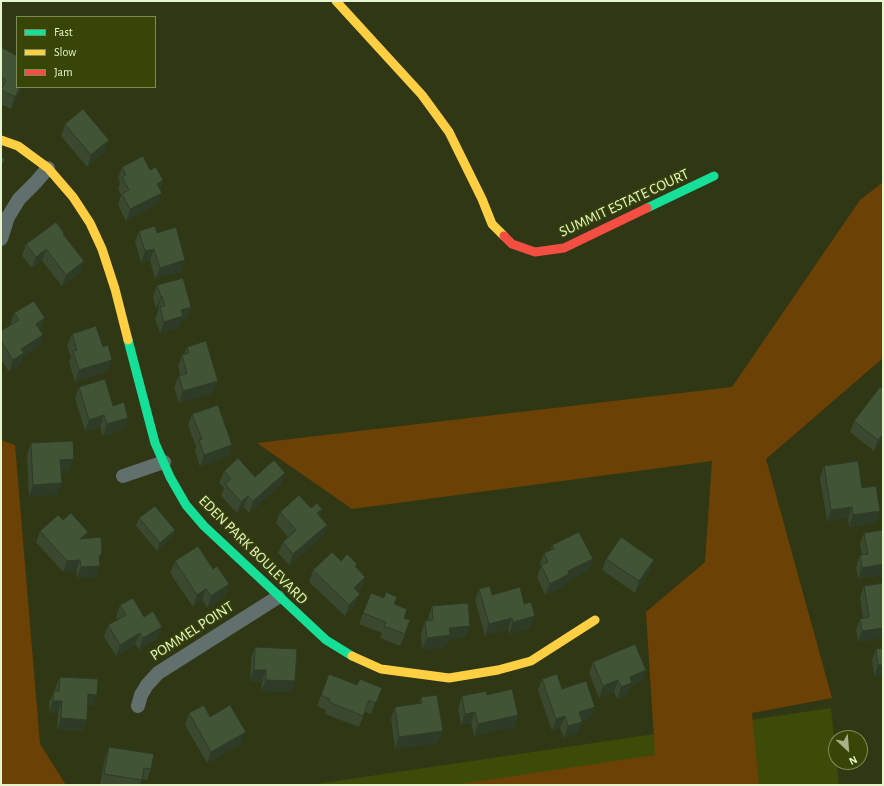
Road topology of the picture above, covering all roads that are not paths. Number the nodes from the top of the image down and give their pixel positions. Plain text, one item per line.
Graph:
1 (336, 1) edge
2 (1, 140) edge
3 (48, 168) junction
4 (714, 176) dead end
5 (1, 239) edge
6 (164, 462) junction
7 (124, 476) dead end
8 (278, 597) junction
9 (595, 620) dead end
10 (138, 706) dead end

1 - 4 street, SUMMIT ESTATE COURT
2 - 3 street, EDEN PARK BOULEVARD
3 - 5 street
3 - 6 street, EDEN PARK BOULEVARD
6 - 7 street
6 - 8 street, EDEN PARK BOULEVARD
8 - 9 street, EDEN PARK BOULEVARD
8 - 10 street, POMMEL POINT

